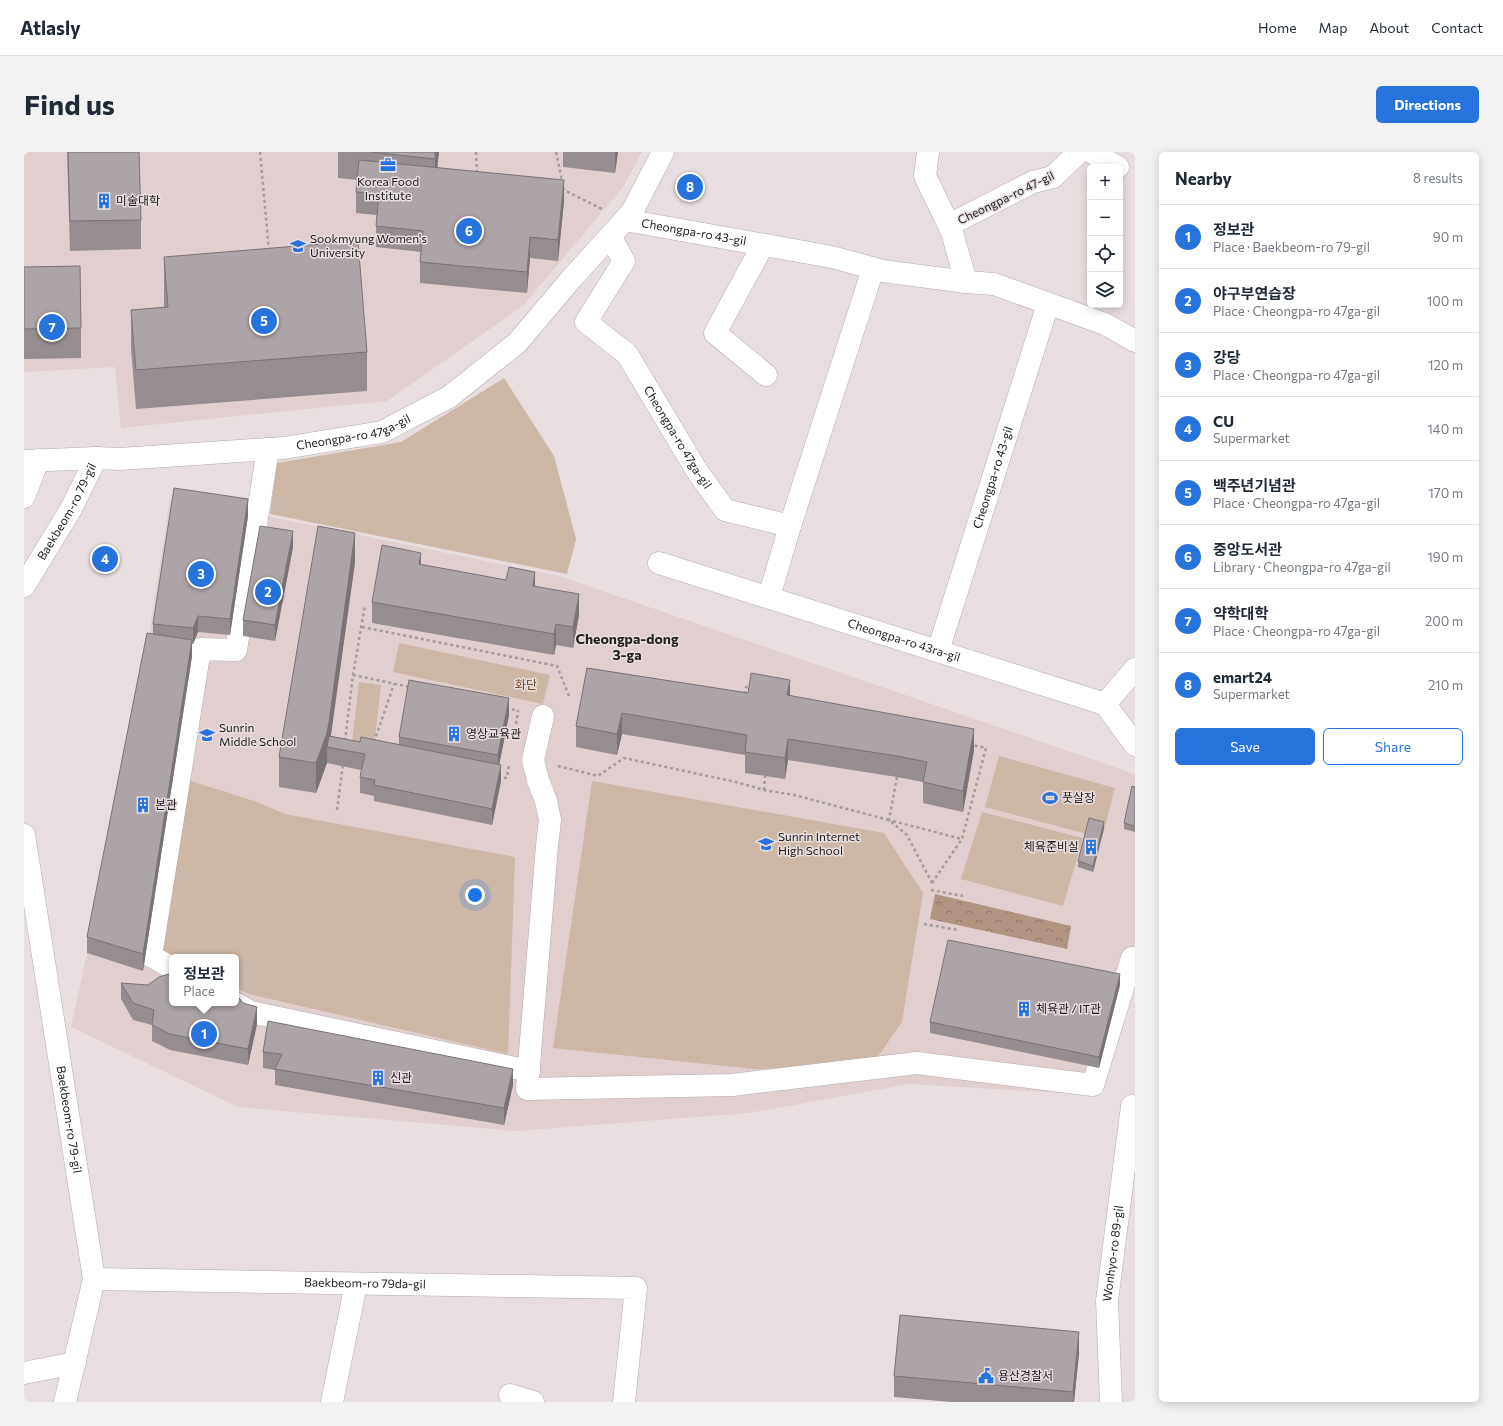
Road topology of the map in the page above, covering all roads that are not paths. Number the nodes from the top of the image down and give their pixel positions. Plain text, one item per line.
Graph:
1 (662, 152) edge
2 (928, 152) edge
3 (1079, 152) edge
4 (1091, 152) edge
5 (1113, 164) edge
6 (1123, 169) edge
7 (1135, 176) edge
8 (625, 220) junction
9 (949, 225) junction
10 (610, 236) junction
11 (763, 244) junction
12 (873, 269) junction
13 (966, 282) junction
14 (1048, 304) junction
15 (1135, 341) edge
16 (766, 375) dead end
17 (268, 449) junction
18 (96, 458) junction
19 (31, 461) edge
20 (24, 498) edge
21 (790, 526) junction
22 (659, 563) dead end
23 (24, 586) edge
24 (769, 597) junction
25 (938, 651) junction
26 (1135, 669) edge
27 (1105, 704) junction
28 (543, 716) road end
29 (1135, 745) edge
30 (24, 835) edge
31 (26, 858) edge
32 (1134, 959) edge
33 (169, 966) edge
34 (239, 1005) edge
35 (529, 1070) junction
36 (1132, 1106) dead end
37 (94, 1279) junction
38 (356, 1284) junction
39 (75, 1362) junction
40 (24, 1373) edge
41 (510, 1395) dead end
42 (65, 1402) edge
43 (332, 1402) edge
44 (533, 1402) edge
45 (624, 1402) edge
46 (1111, 1402) edge

1 - 8 street, Cheongpa-ro 47ga-gil
2 - 9 street, Cheongpa-ro 47-gil
3 - 9 street, Cheongpa-ro 47-gil
4 - 5 street
6 - 7 street
8 - 10 street, Cheongpa-ro 47ga-gil
8 - 11 street, Cheongpa-ro 43-gil
9 - 13 street, Cheongpa-ro 47-gil
10 - 17 street, Cheongpa-ro 47ga-gil
10 - 21 street, Cheongpa-ro 47ga-gil
11 - 12 street, Cheongpa-ro 43-gil
11 - 16 street, Cheongpa-ro 43-gil
12 - 13 street, Cheongpa-ro 43-gil
12 - 21 street
13 - 14 street, Cheongpa-ro 43-gil
14 - 15 street, Cheongpa-ro 43-gil
14 - 25 street, Cheongpa-ro 43-gil
17 - 18 street, Cheongpa-ro 47ga-gil
17 - 33 street
18 - 19 street, Cheongpa-ro 47ga-gil
18 - 23 street, Baekbeom-ro 79-gil
19 - 20 street
21 - 24 street
22 - 24 street, Cheongpa-ro 43ra-gil
24 - 25 street, Cheongpa-ro 43ra-gil
25 - 27 street, Cheongpa-ro 43ra-gil
26 - 27 street
27 - 29 street
28 - 35 street
30 - 31 street, Baekbeom-ro 79-gil
31 - 37 street, Baekbeom-ro 79-gil
32 - 35 street
34 - 35 street
36 - 46 street, Wonhyo-ro 89-gil
37 - 38 street, Baekbeom-ro 79da-gil
37 - 39 street, Baekbeom-ro 79-gil
38 - 43 street
38 - 45 street, Baekbeom-ro 79da-gil
39 - 40 street
39 - 42 street, Baekbeom-ro 79-gil
41 - 44 street

